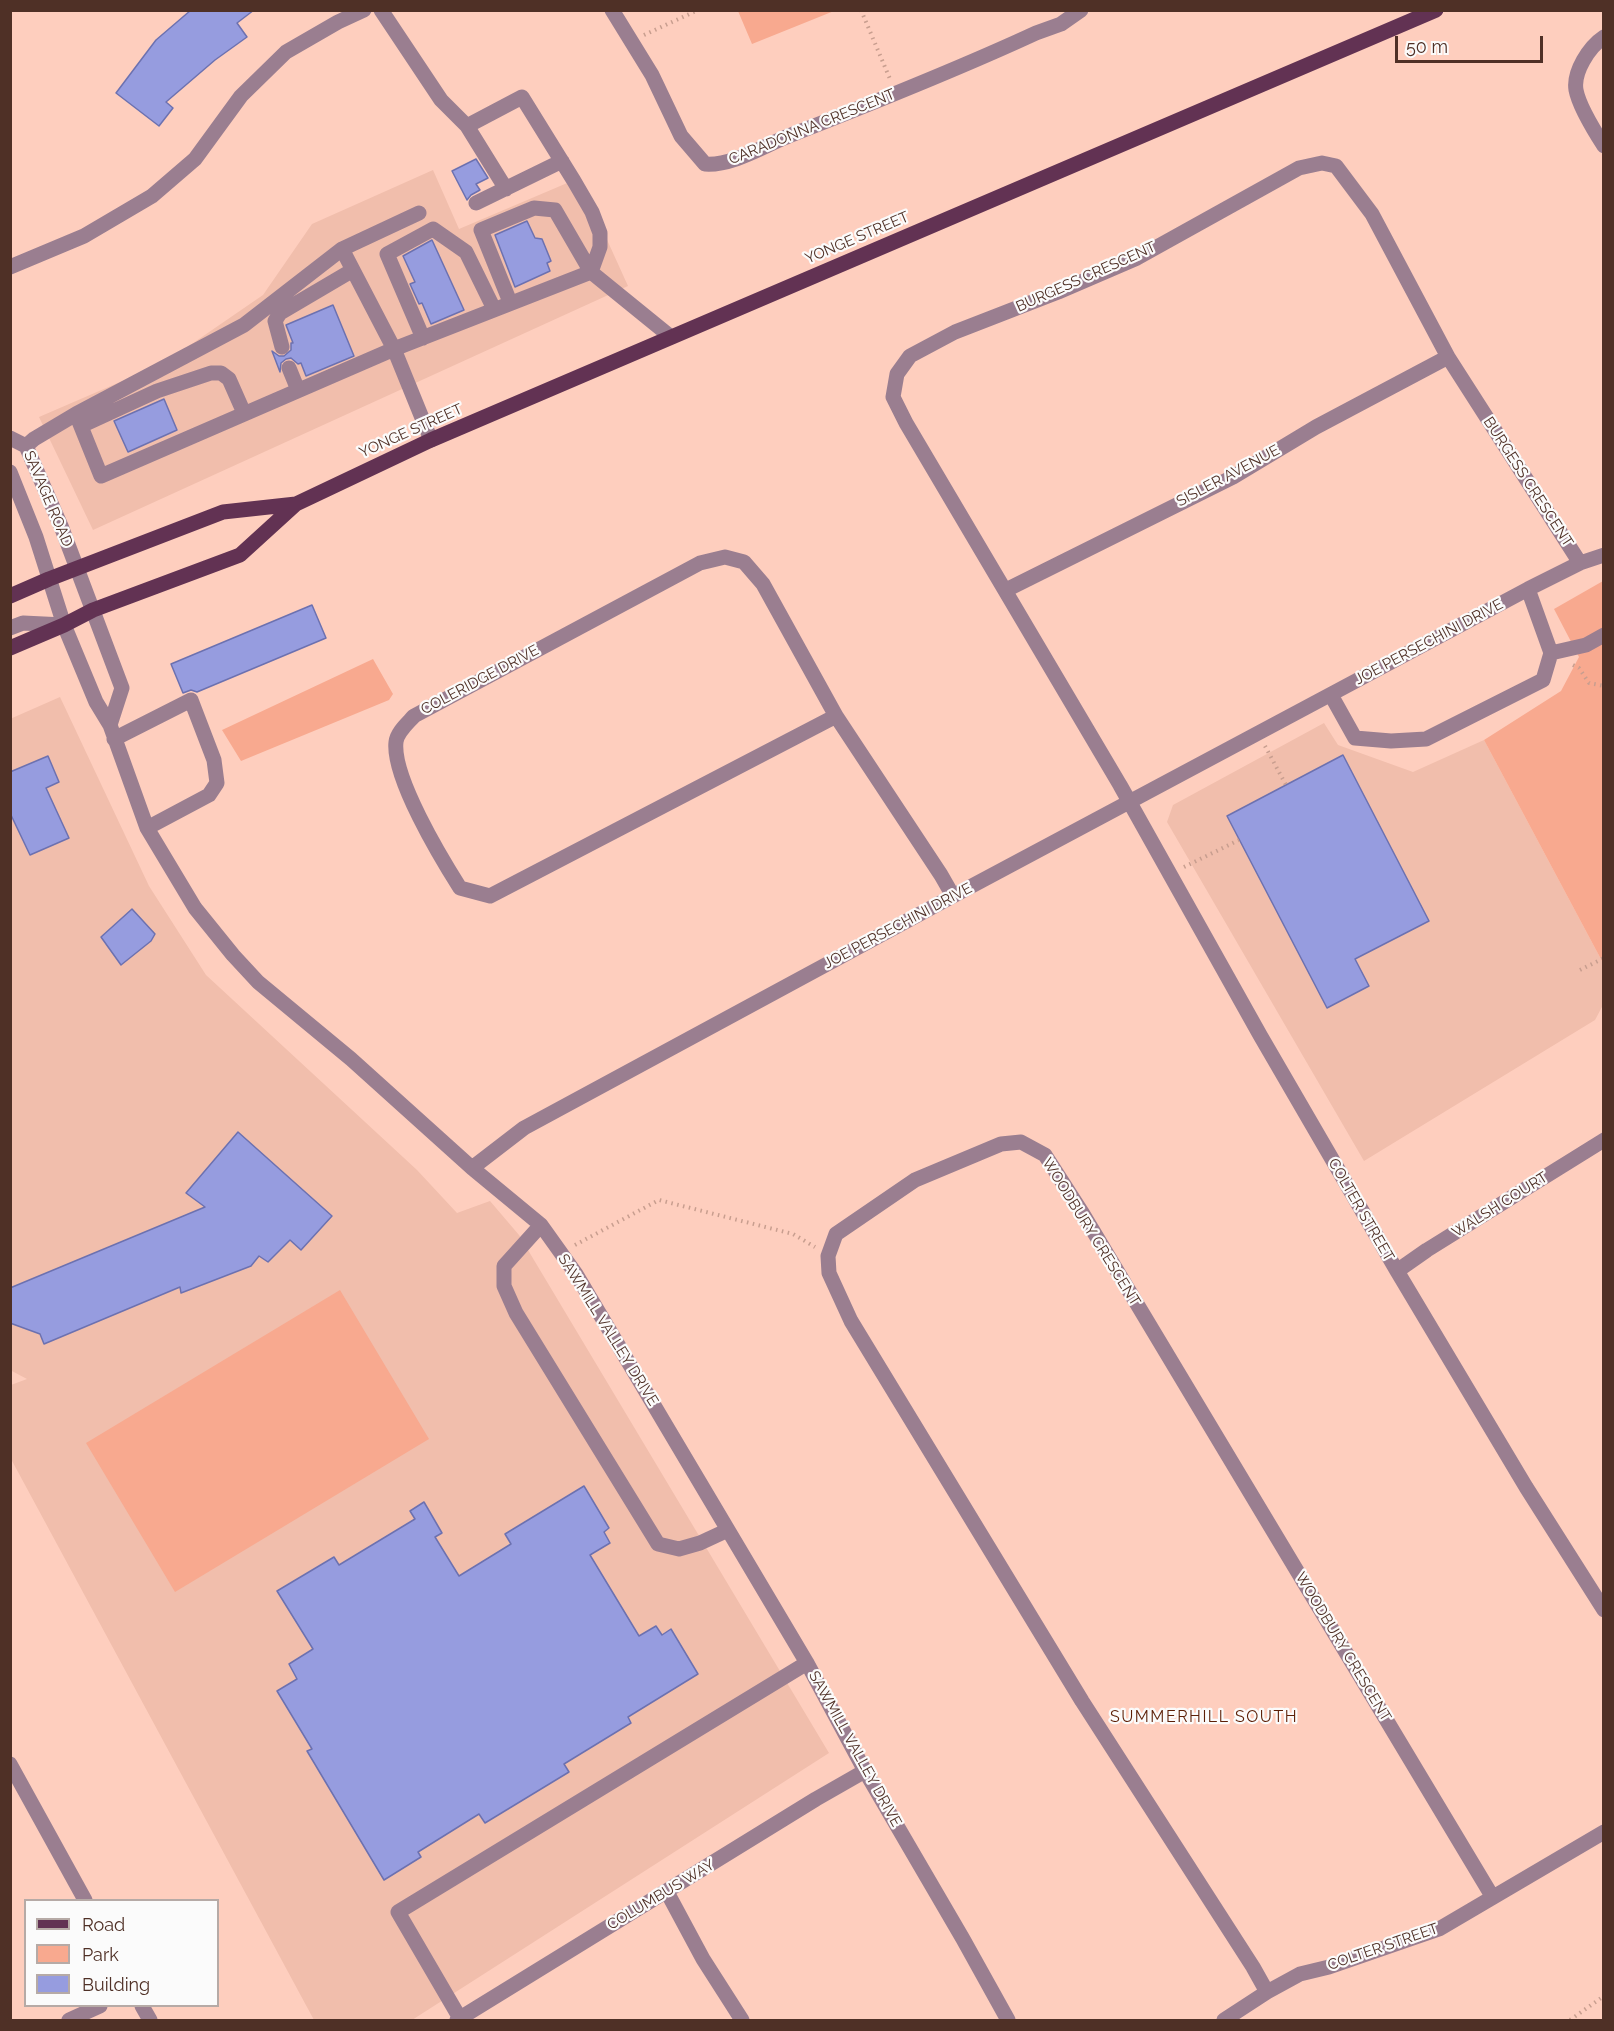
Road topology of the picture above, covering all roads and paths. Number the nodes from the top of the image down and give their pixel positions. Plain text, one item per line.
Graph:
1 (363, 10) edge
2 (381, 10) edge
3 (612, 10) edge
4 (698, 10) edge
5 (861, 10) edge
6 (1082, 10) edge
7 (1436, 10) edge
8 (1604, 37) edge
9 (632, 40) junction
10 (896, 93) junction
11 (467, 126) junction
12 (1604, 146) edge
13 (562, 162) junction
14 (506, 189) junction
15 (476, 203) dead end
16 (418, 213) dead end
17 (342, 249) junction
18 (10, 267) edge
19 (353, 270) junction
20 (591, 272) junction
21 (510, 302) junction
22 (494, 309) junction
23 (423, 338) junction
24 (671, 338) junction
25 (282, 347) dead end
26 (394, 349) junction
27 (1448, 357) junction
28 (289, 368) dead end
29 (298, 390) junction
30 (244, 413) junction
31 (78, 420) junction
32 (10, 438) edge
33 (430, 440) junction
34 (26, 446) junction
35 (10, 472) edge
36 (296, 504) junction
37 (1604, 555) edge
38 (1580, 563) junction
39 (77, 568) junction
40 (49, 579) junction
41 (1528, 589) junction
42 (1006, 590) junction
43 (10, 596) edge
44 (93, 610) junction
45 (64, 626) junction
46 (10, 628) edge
47 (1604, 635) edge
48 (10, 648) edge
49 (1551, 653) junction
50 (1604, 686) edge
51 (1331, 694) junction
52 (836, 716) junction
53 (112, 732) junction
54 (1259, 733) junction
55 (1286, 785) dead end
56 (1130, 802) junction
57 (147, 828) junction
58 (1239, 840) dead end
59 (1170, 873) junction
60 (953, 896) junction
61 (1604, 958) edge
62 (1580, 970) dead end
63 (1604, 1140) edge
64 (472, 1168) junction
65 (541, 1225) junction
66 (561, 1253) junction
67 (828, 1256) junction
68 (1397, 1271) junction
69 (728, 1530) junction
70 (1604, 1610) edge
71 (807, 1663) junction
72 (10, 1764) edge
73 (865, 1771) junction
74 (1604, 1832) edge
75 (667, 1892) junction
76 (1492, 1896) junction
77 (84, 1899) edge
78 (1267, 1992) junction
79 (1604, 1996) edge
80 (98, 2007) edge
81 (69, 2020) edge
82 (459, 2020) edge
83 (742, 2020) edge
84 (1008, 2020) edge
85 (1224, 2020) edge
86 (1570, 2020) edge

1 - 18 street
2 - 11 street
3 - 9 street, CARADONNA CRESCENT
4 - 9 path
5 - 10 path
6 - 10 street, CARADONNA CRESCENT
7 - 24 main road, YONGE STREET
8 - 12 street
9 - 10 street, CARADONNA CRESCENT
11 - 13 street
11 - 14 street
13 - 14 street
13 - 20 street
14 - 15 street
16 - 17 street
17 - 19 street
17 - 31 street
19 - 25 street
19 - 26 street
20 - 21 street
20 - 21 street
20 - 24 street
21 - 22 street
22 - 23 street
22 - 23 street
23 - 26 street
24 - 33 main road, YONGE STREET
26 - 29 street
26 - 33 street
27 - 38 street, BURGESS CRESCENT
27 - 42 street, SISLER AVENUE
27 - 42 street, BURGESS CRESCENT
28 - 29 street
29 - 30 street
30 - 31 street
30 - 31 street
31 - 34 street
32 - 34 street, SAVAGE ROAD
33 - 36 main road, YONGE STREET
34 - 39 street, SAVAGE ROAD
35 - 40 street, SAVAGE ROAD
36 - 39 main road, YONGE STREET
36 - 44 main road, YONGE STREET
37 - 38 street, JOE PERSECHINI DRIVE
38 - 41 street, JOE PERSECHINI DRIVE
39 - 40 main road, YONGE STREET
39 - 44 street
40 - 43 main road, YONGE STREET
40 - 45 street, SAWMILL VALLEY DRIVE
41 - 49 street
41 - 51 street, JOE PERSECHINI DRIVE
42 - 56 street, BURGESS CRESCENT
44 - 45 main road, YONGE STREET
44 - 53 street
45 - 46 street
45 - 48 main road, YONGE STREET
45 - 53 street, SAWMILL VALLEY DRIVE
47 - 49 street
49 - 50 path
49 - 51 street
51 - 54 street, JOE PERSECHINI DRIVE
52 - 52 street, COLERIDGE DRIVE
52 - 60 street, COLERIDGE DRIVE
53 - 57 street, SAWMILL VALLEY DRIVE
53 - 57 street
54 - 55 path
54 - 56 street, JOE PERSECHINI DRIVE
56 - 59 street, COLTER STREET
56 - 60 street, JOE PERSECHINI DRIVE
57 - 64 street, SAWMILL VALLEY DRIVE
58 - 59 path
59 - 68 street, COLTER STREET
60 - 64 street, JOE PERSECHINI DRIVE
61 - 62 path
63 - 68 street, WALSH COURT
64 - 65 street, SAWMILL VALLEY DRIVE
65 - 66 street, SAWMILL VALLEY DRIVE
65 - 69 street
66 - 67 path
66 - 69 street, SAWMILL VALLEY DRIVE
67 - 76 street, WOODBURY CRESCENT
67 - 78 street
68 - 70 street, COLTER STREET
69 - 71 street, SAWMILL VALLEY DRIVE
71 - 73 street, SAWMILL VALLEY DRIVE
71 - 82 street
72 - 77 street
73 - 75 street, COLUMBUS WAY
73 - 84 street, SAWMILL VALLEY DRIVE
74 - 76 street, COLTER STREET
75 - 82 street, COLUMBUS WAY
75 - 83 street
76 - 78 street, COLTER STREET
78 - 85 street, COLTER STREET
79 - 86 path
80 - 81 street

